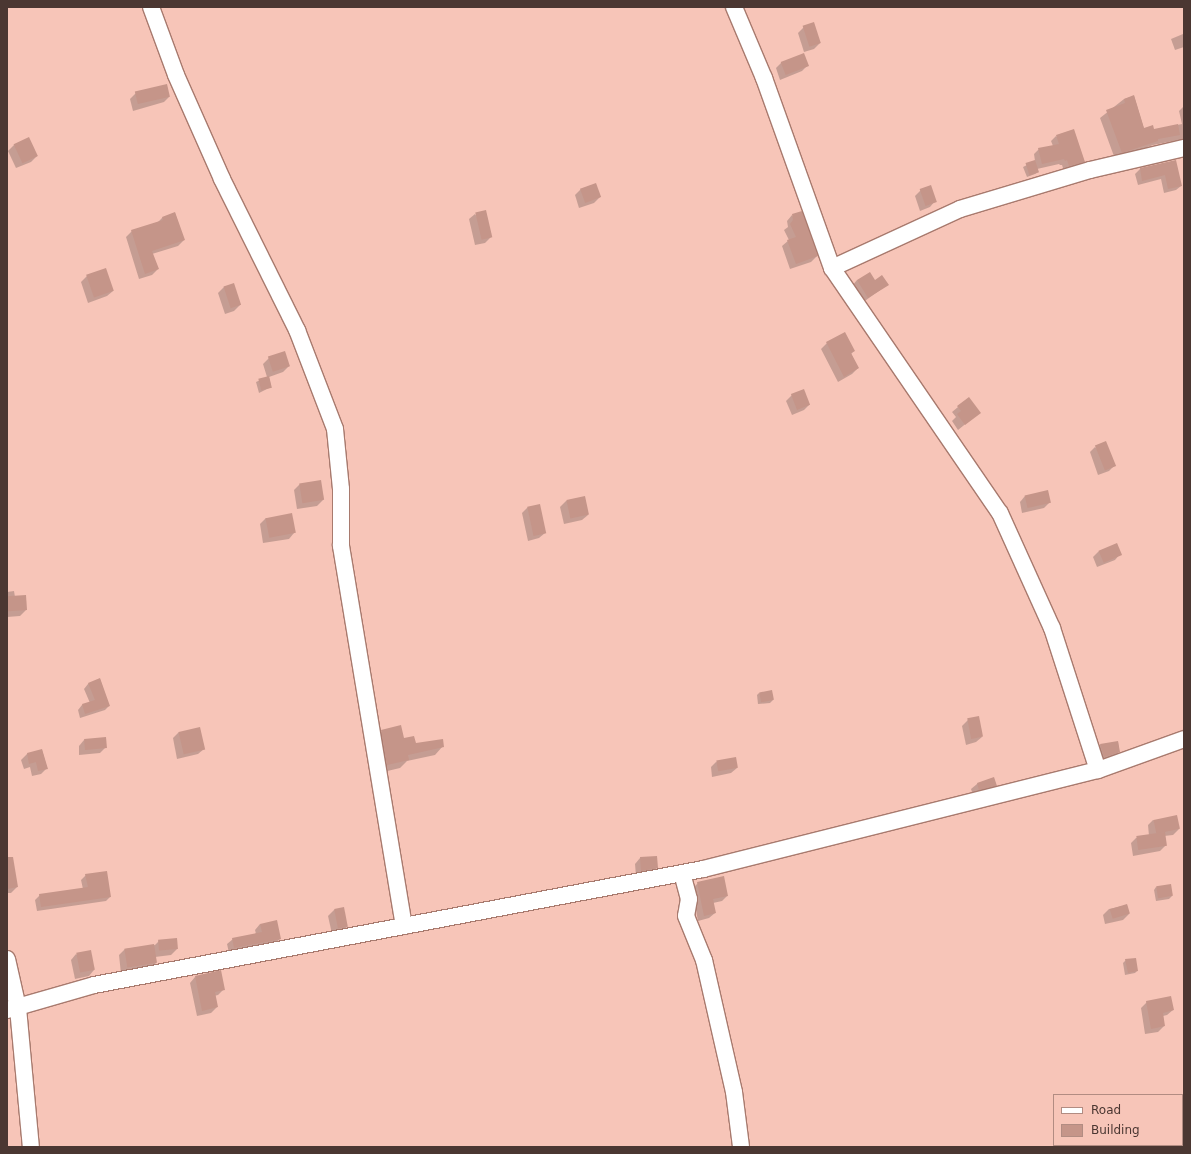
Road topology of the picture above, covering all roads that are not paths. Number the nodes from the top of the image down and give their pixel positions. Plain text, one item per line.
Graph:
1 (151, 7) edge
2 (734, 7) edge
3 (1184, 148) edge
4 (832, 268) junction
5 (1184, 739) edge
6 (1098, 770) junction
7 (682, 873) junction
8 (404, 926) junction
9 (7, 959) edge
10 (12, 1009) edge
11 (31, 1147) edge
12 (741, 1147) edge

1 - 8 street
2 - 4 street
3 - 4 street
4 - 6 street
5 - 6 street
6 - 7 street
7 - 8 street
7 - 12 street
8 - 10 street
9 - 10 street
10 - 11 street

